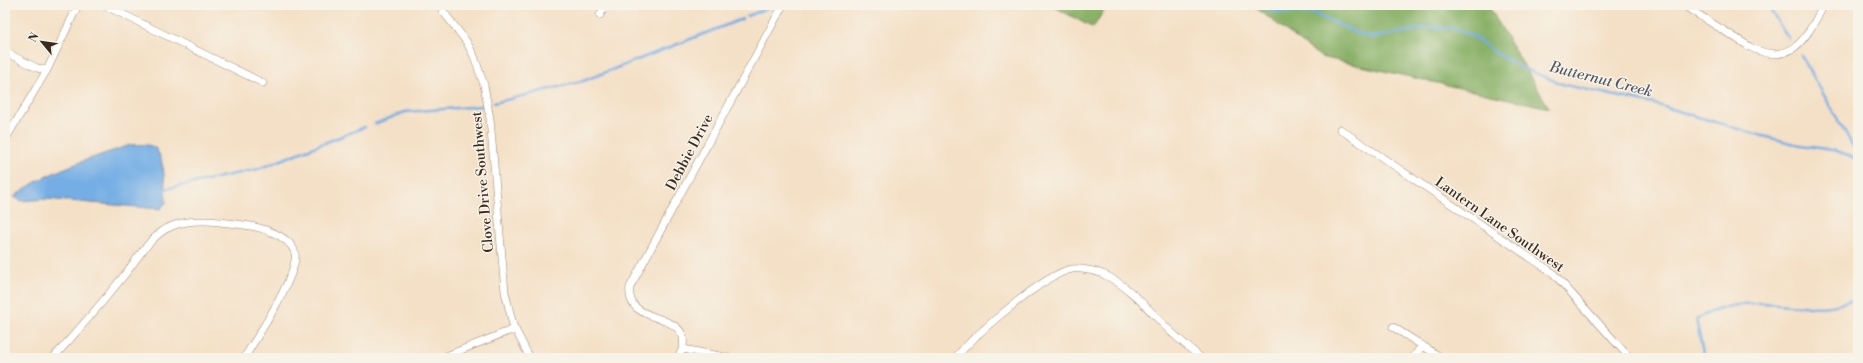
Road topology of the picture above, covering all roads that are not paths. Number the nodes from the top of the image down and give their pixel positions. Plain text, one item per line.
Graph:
1 (78, 5) edge
2 (104, 5) edge
3 (606, 5) edge
4 (783, 5) edge
5 (1683, 5) edge
6 (1824, 5) edge
7 (442, 10) dead end
8 (600, 15) dead end
9 (5, 52) edge
10 (47, 70) junction
11 (263, 83) dead end
12 (1340, 129) dead end
13 (5, 140) edge
14 (1393, 327) dead end
15 (514, 329) junction
16 (1422, 344) junction
17 (683, 349) junction
18 (53, 358) edge
19 (244, 358) edge
20 (441, 358) edge
21 (530, 358) edge
22 (677, 358) edge
23 (730, 358) edge
24 (955, 358) edge
25 (1201, 358) edge
26 (1413, 358) edge
27 (1442, 358) edge
28 (1630, 358) edge

1 - 10 street
2 - 11 street
3 - 8 street
4 - 17 street, Debbie Drive
5 - 6 street
7 - 15 street, Clove Drive Southwest
9 - 10 street
10 - 13 street
12 - 28 street, Lantern Lane Southwest
14 - 16 street
15 - 20 street
15 - 21 street, Clove Drive Southwest
16 - 26 street
16 - 27 street
17 - 22 street
17 - 23 street
18 - 19 street
24 - 25 street

